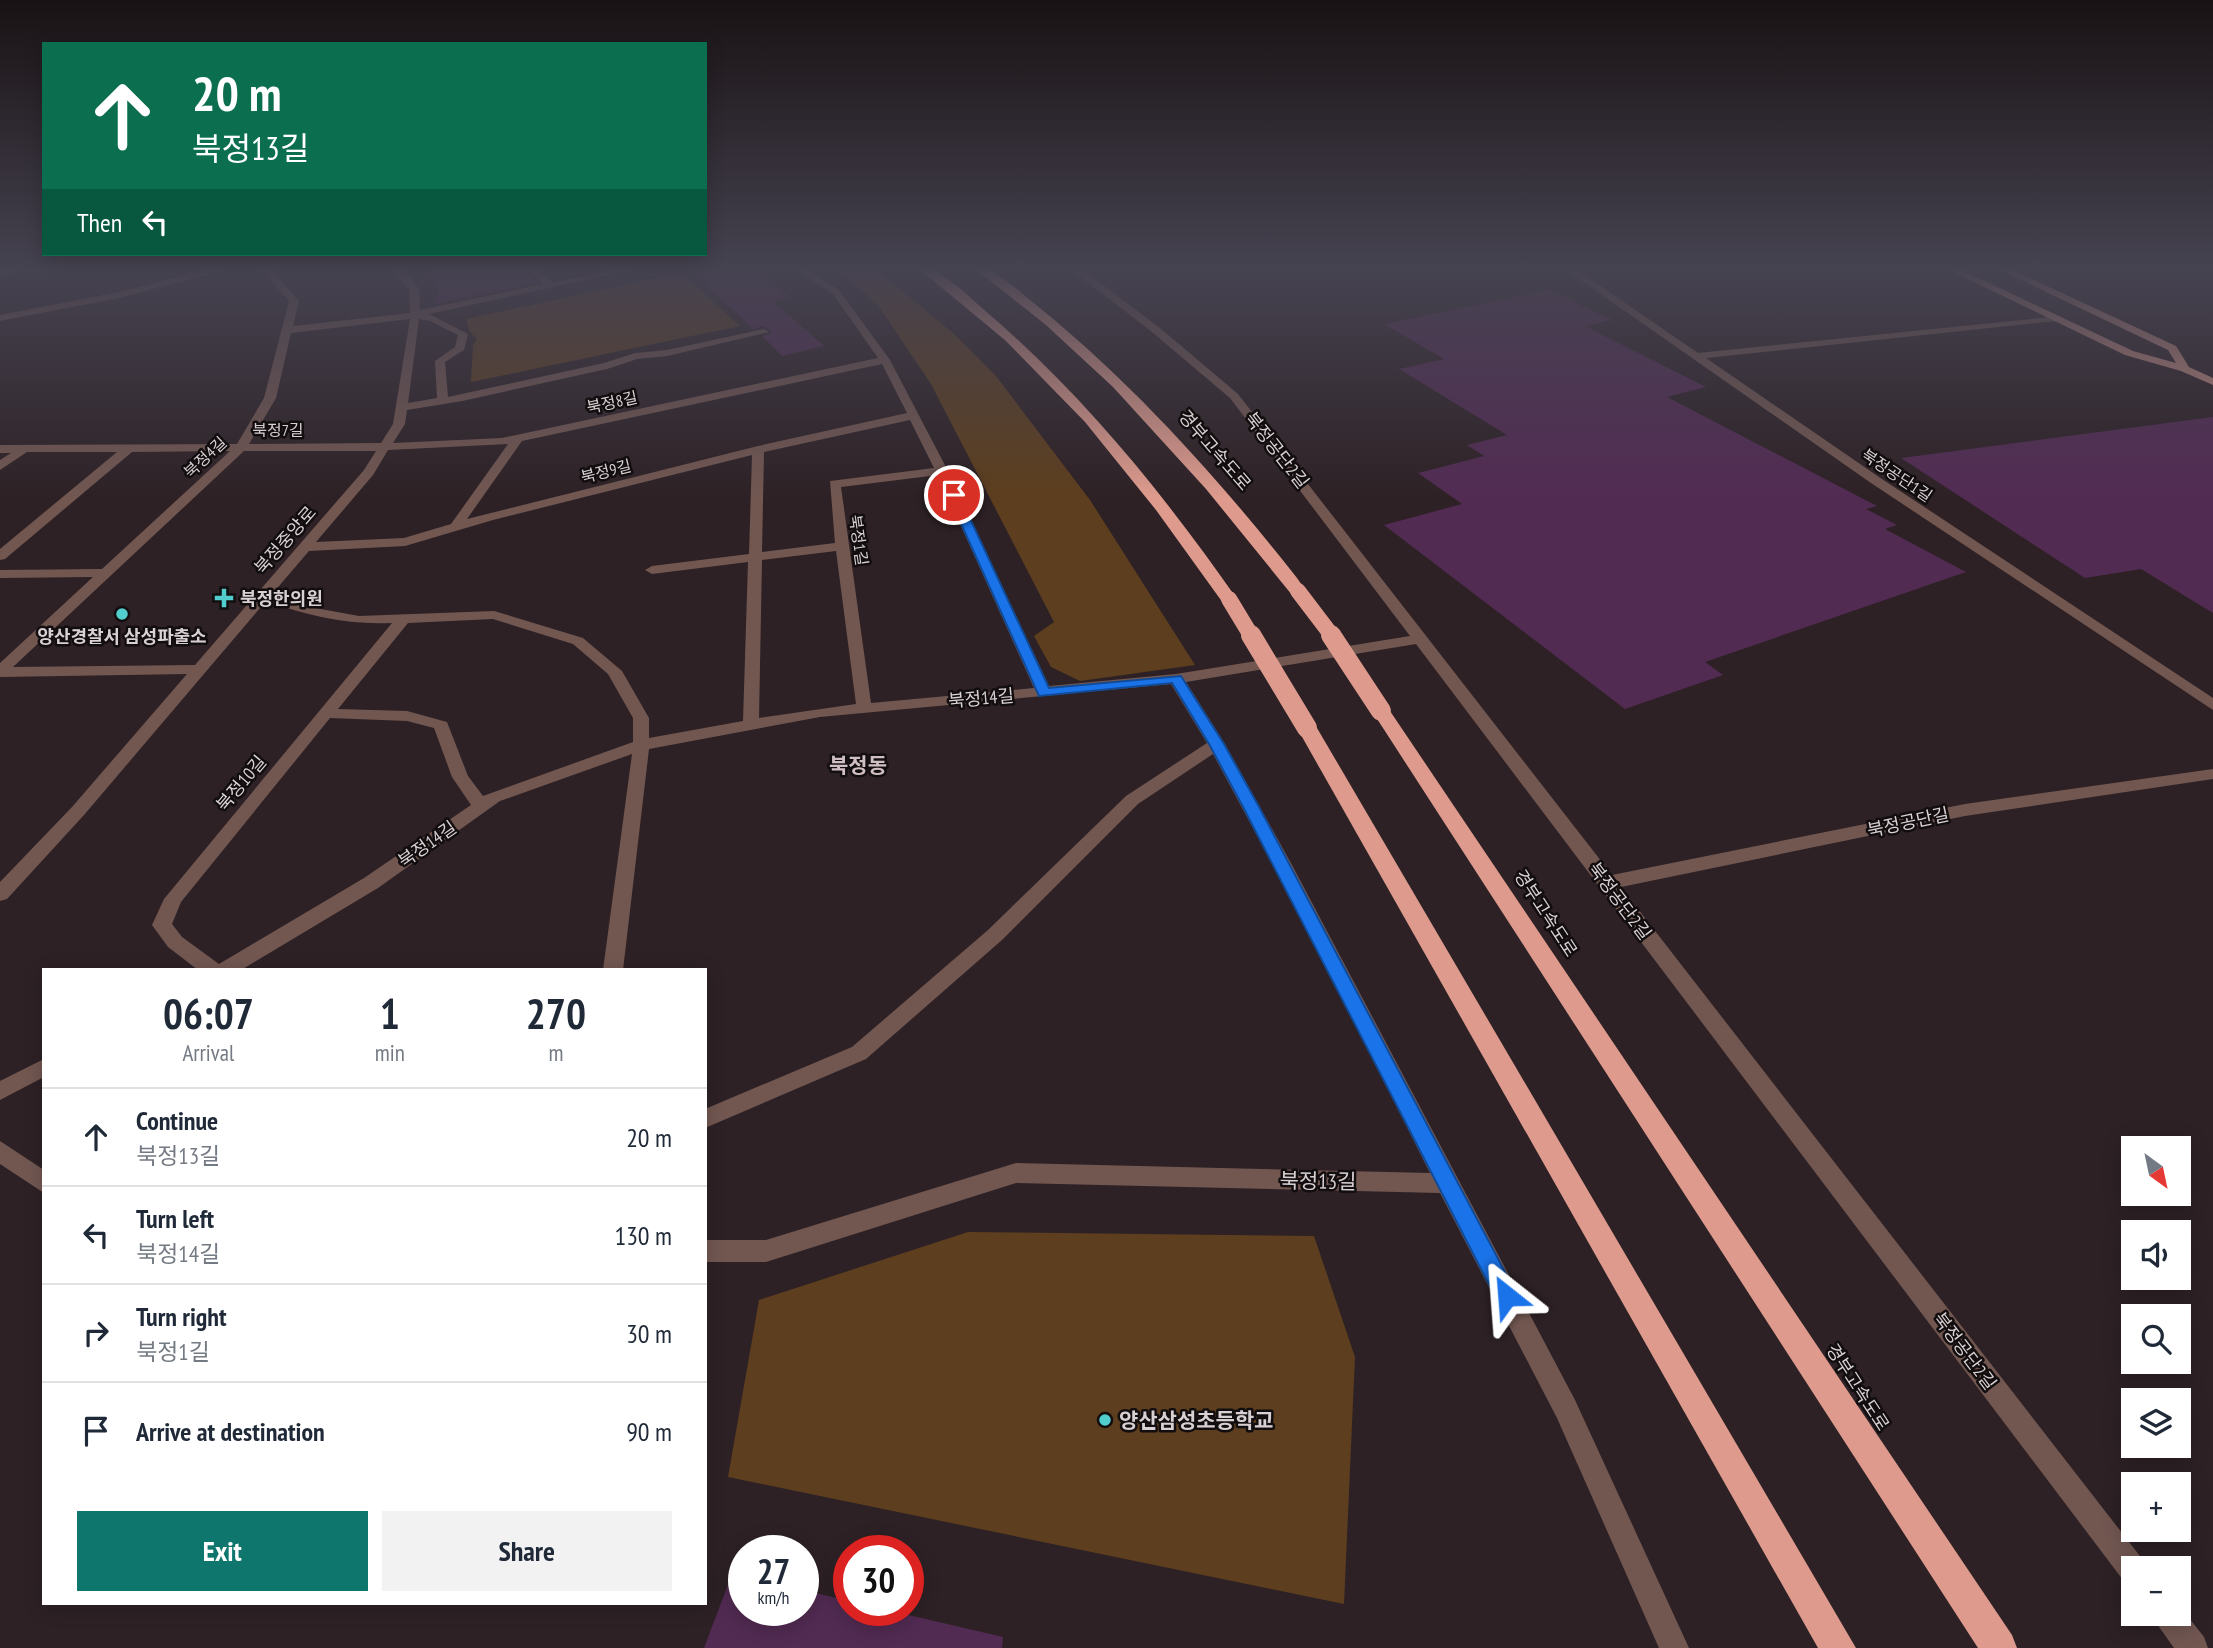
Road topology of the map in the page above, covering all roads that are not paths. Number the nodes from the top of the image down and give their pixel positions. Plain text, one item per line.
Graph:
1 (284, 344) edge
2 (411, 344) edge
3 (461, 344) edge
4 (709, 344) edge
5 (873, 344) edge
6 (1015, 344) edge
7 (1073, 344) edge
8 (1172, 344) edge
9 (1678, 344) edge
10 (1810, 344) edge
11 (2110, 344) edge
12 (2163, 344) edge
13 (1695, 356) junction
14 (884, 360) junction
15 (2185, 369) junction
16 (2213, 382) edge
17 (443, 401) junction
18 (402, 407) junction
19 (915, 415) junction
20 (518, 438) junction
21 (384, 447) junction
22 (130, 448) junction
23 (241, 448) junction
24 (0, 449) edge
25 (24, 449) junction
26 (758, 450) junction
27 (0, 466) edge
28 (942, 471) junction
29 (456, 526) junction
30 (842, 546) junction
31 (304, 547) junction
32 (0, 556) edge
33 (756, 558) junction
34 (653, 570) dead end
35 (105, 573) junction
36 (0, 575) edge
37 (264, 594) junction
38 (403, 620) junction
39 (1419, 639) junction
40 (200, 669) junction
41 (0, 672) edge
42 (1176, 679) junction
43 (1044, 693) junction
44 (2213, 705) edge
45 (864, 708) junction
46 (325, 713) junction
47 (751, 723) junction
48 (1217, 744) junction
49 (641, 745) junction
50 (2213, 774) edge
51 (481, 806) junction
52 (1606, 883) junction
53 (0, 894) edge
54 (210, 968) edge
55 (227, 968) edge
56 (613, 968) edge
57 (42, 1068) edge
58 (0, 1091) edge
59 (707, 1118) edge
60 (0, 1151) edge
61 (42, 1181) edge
62 (1447, 1183) junction
63 (707, 1251) edge
64 (2122, 1556) edge
65 (2176, 1626) edge
66 (1674, 1648) edge
67 (1838, 1648) edge
68 (1999, 1648) edge
69 (2193, 1648) edge

1 - 23 street, 북정4길
2 - 18 street, 북정중앙로
3 - 17 street
4 - 17 street
5 - 14 street
6 - 67 highway, bridge
7 - 68 highway, 경부고속도로, bridge
8 - 39 street, 북정공단2길
9 - 13 street, 북정공단1길
10 - 13 street
11 - 15 main road
12 - 15 main road
13 - 44 street, 북정공단1길
14 - 19 street
14 - 20 street, 북정8길
15 - 16 main road
17 - 18 street
18 - 21 street, 북정중앙로
19 - 26 street, 북정9길
19 - 28 street
20 - 21 street, 북정8길
20 - 29 street
21 - 23 street, 북정7길
21 - 31 street, 북정중앙로
22 - 23 street, 북정7길
22 - 25 street, 북정7길
22 - 32 street
23 - 35 street, 북정4길
24 - 25 street, 북정7길
25 - 27 street
26 - 29 street, 북정9길
26 - 33 street
28 - 30 street, 북정1길
28 - 43 street
29 - 31 street, 북정9길
30 - 33 street
30 - 45 street, 북정1길
31 - 37 street, 북정중앙로
33 - 34 street
33 - 47 street
35 - 36 street
35 - 41 street, 북정4길
37 - 38 street
37 - 40 street, 북정중앙로
38 - 46 street, 북정10길
38 - 49 street
39 - 42 street, 북정14길
39 - 52 street, 북정공단2길
40 - 41 street
40 - 53 street, 북정중앙로
42 - 43 street, 북정14길
42 - 48 street
43 - 45 street, 북정14길
45 - 47 street, 북정14길
46 - 51 street
46 - 54 street, 북정10길
47 - 49 street, 북정14길
48 - 59 street
48 - 62 street
49 - 51 street, 북정14길
49 - 56 street
50 - 52 street, 북정공단길
51 - 55 street, 북정14길
52 - 64 street, 북정공단2길
57 - 58 street
60 - 61 street
62 - 63 street, 북정13길
62 - 66 street
65 - 69 street

